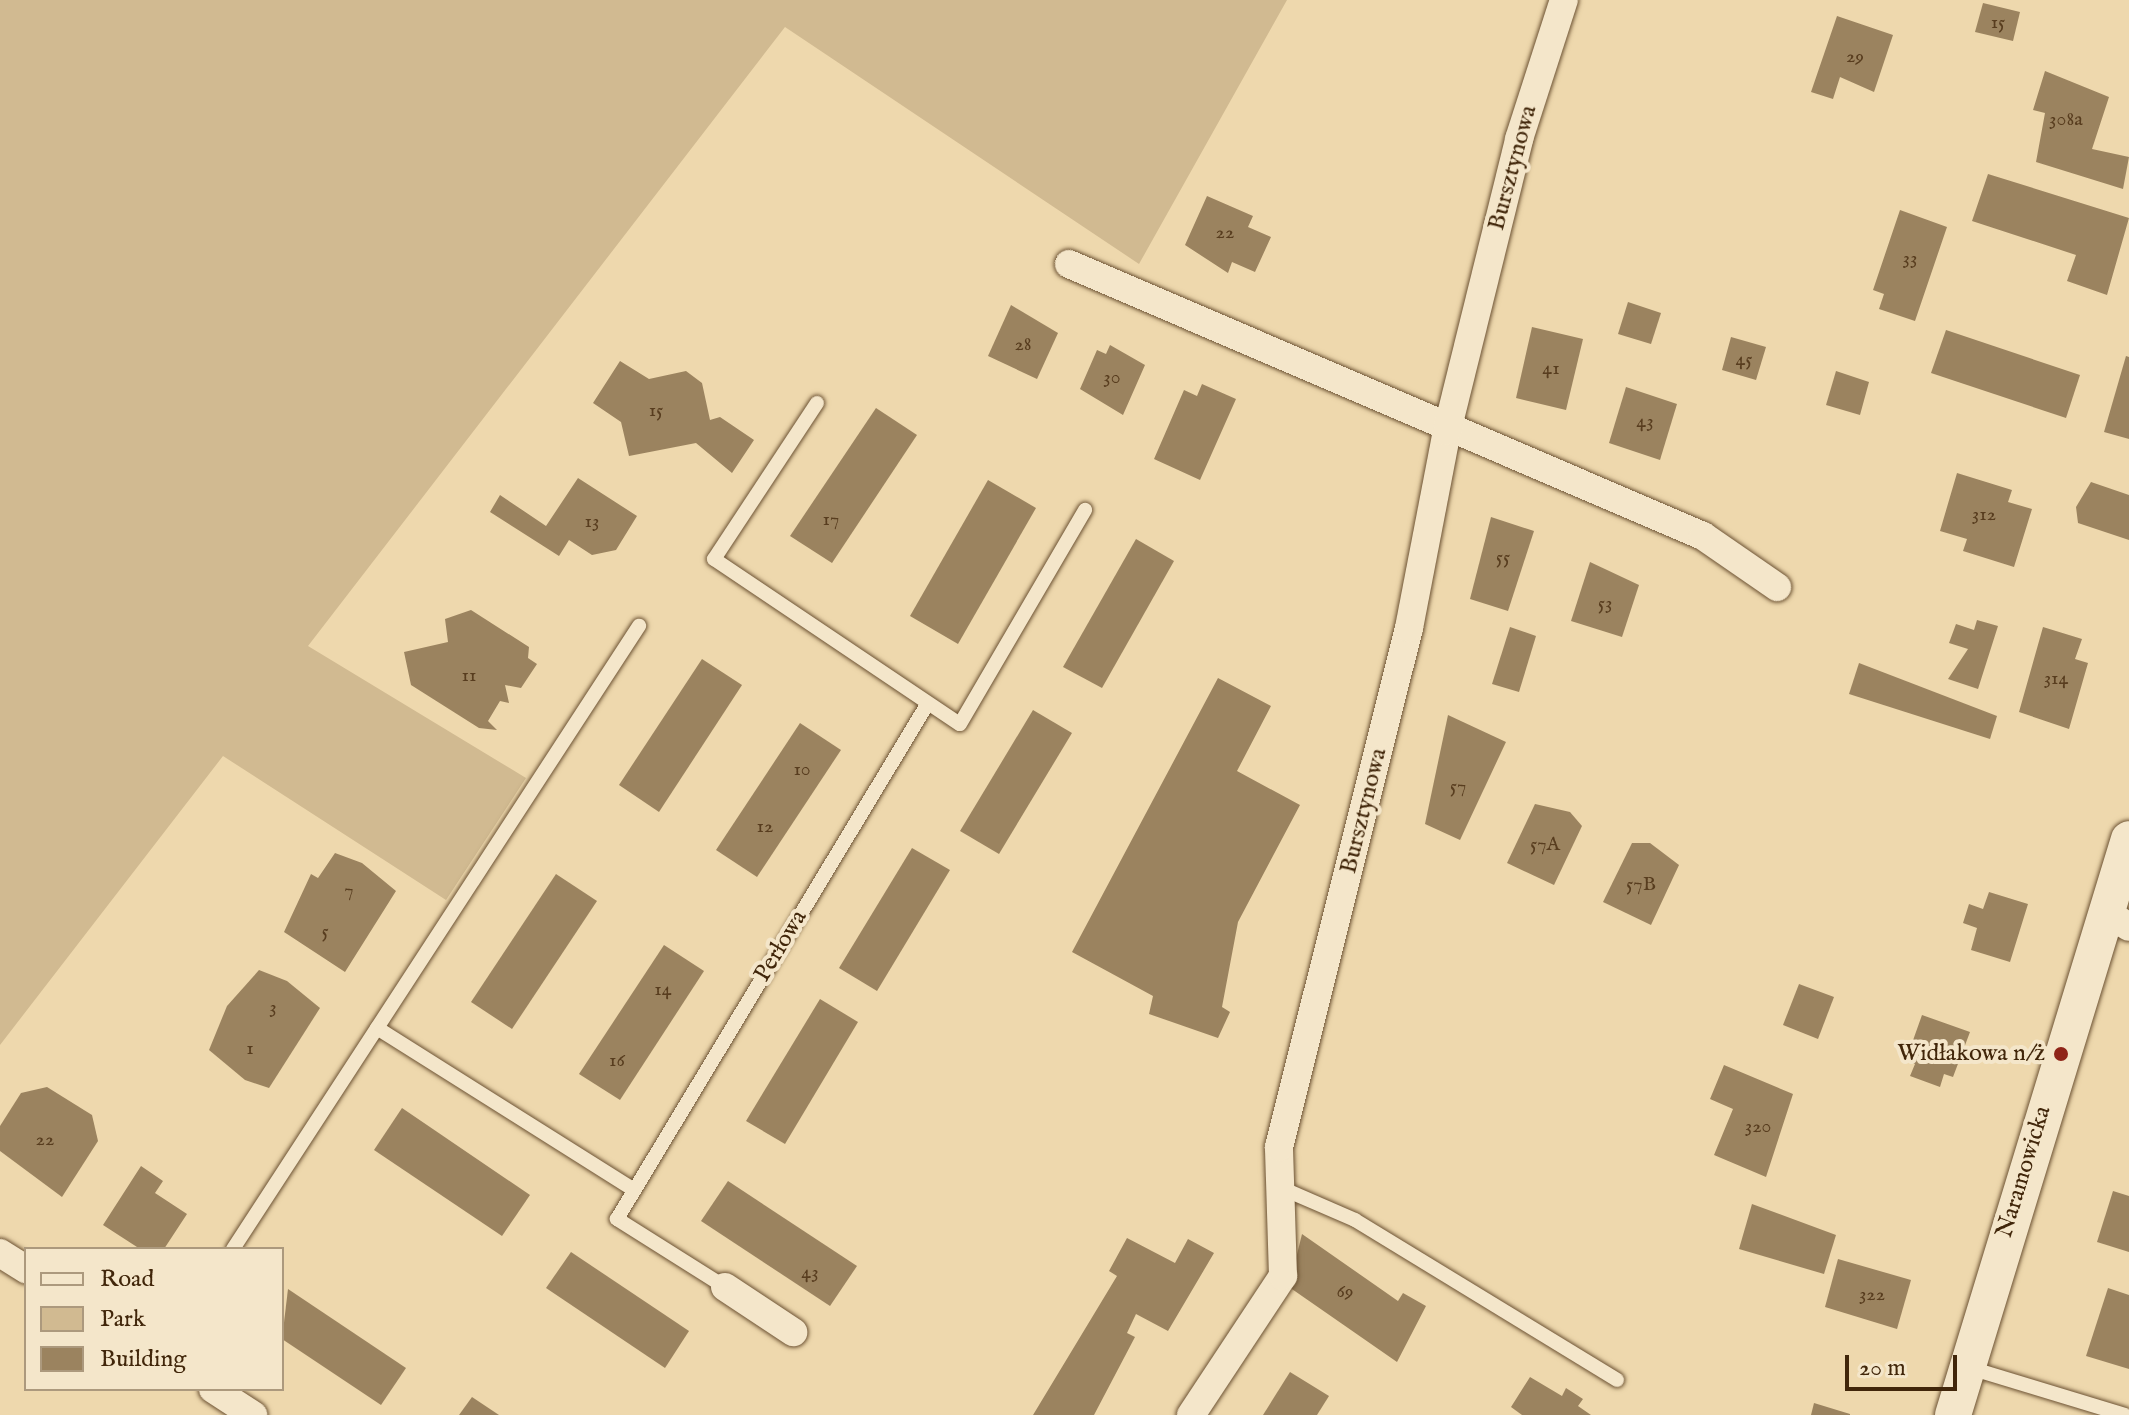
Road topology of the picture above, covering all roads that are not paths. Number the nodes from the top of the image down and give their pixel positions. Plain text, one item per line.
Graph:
1 (1564, 0) edge
2 (1069, 264) dead end
3 (817, 403) dead end
4 (1447, 431) junction
5 (1085, 510) dead end
6 (1777, 587) dead end
7 (639, 626) dead end
8 (928, 703) junction
9 (2129, 839) edge
10 (2118, 920) edge
11 (377, 1028) junction
12 (634, 1190) junction
13 (1286, 1190) junction
14 (234, 1247) edge
15 (0, 1253) edge
16 (24, 1268) edge
17 (725, 1287) joint
18 (793, 1332) dead end
19 (1966, 1367) junction
20 (1617, 1380) dead end
21 (216, 1391) edge
22 (253, 1415) edge
23 (1191, 1415) edge
24 (1953, 1415) edge
25 (2125, 1415) edge

1 - 4 street, Bursztynowa
2 - 4 street
3 - 8 lane
4 - 6 street
4 - 13 street, Bursztynowa
5 - 8 lane
7 - 11 lane
8 - 12 lane, Perłowa
9 - 10 street, Naramowicka
10 - 19 street, Naramowicka
11 - 12 lane
11 - 14 lane
12 - 17 lane, Perłowa
13 - 20 lane
13 - 23 street, Bursztynowa
15 - 16 street
17 - 18 street, Perłowa
19 - 24 street, Naramowicka
19 - 25 lane
21 - 22 street

